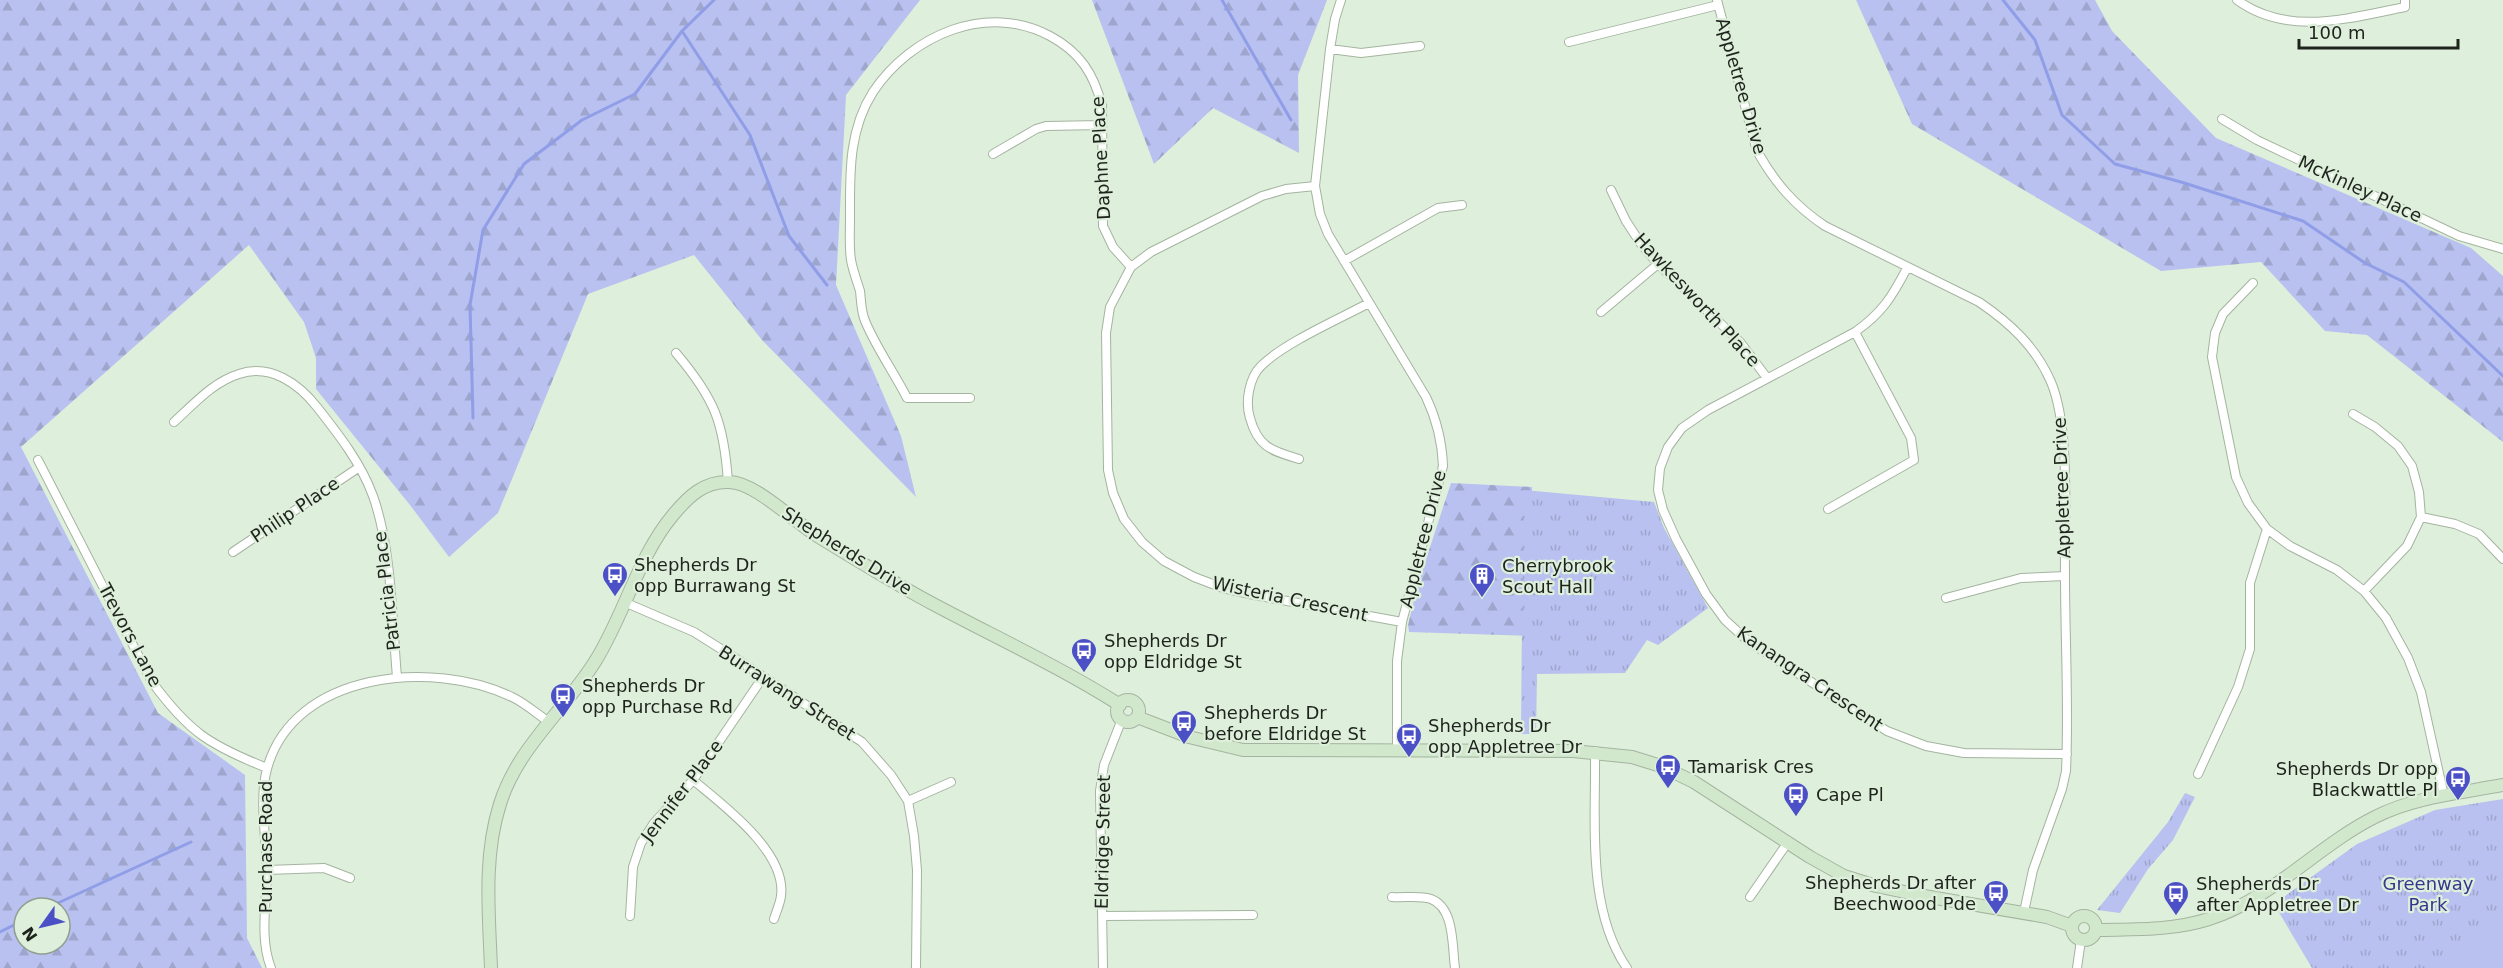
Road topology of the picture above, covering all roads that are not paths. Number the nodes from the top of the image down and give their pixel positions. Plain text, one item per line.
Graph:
1 (1341, 0) edge
2 (2237, 0) edge
3 (2405, 0) edge
4 (1718, 3) edge
5 (1569, 42) dead end
6 (1420, 46) dead end
7 (1330, 50) junction
8 (2222, 119) dead end
9 (1102, 125) junction
10 (993, 154) dead end
11 (1316, 186) junction
12 (1611, 190) dead end
13 (1462, 205) dead end
14 (2503, 249) edge
15 (1344, 261) junction
16 (1658, 264) junction
17 (1131, 267) junction
18 (1908, 268) junction
19 (2253, 283) dead end
20 (1369, 303) junction
21 (1601, 312) dead end
22 (1855, 332) junction
23 (676, 354) dead end
24 (1767, 378) junction
25 (970, 398) dead end
26 (2353, 414) dead end
27 (174, 422) dead end
28 (1299, 459) dead end
29 (38, 460) dead end
30 (358, 468) junction
31 (728, 482) junction
32 (1828, 509) dead end
33 (2421, 517) junction
34 (2267, 529) junction
35 (233, 552) dead end
36 (2503, 559) edge
37 (2065, 576) junction
38 (2364, 591) junction
39 (1946, 598) dead end
40 (624, 602) junction
41 (1402, 622) junction
42 (397, 677) junction
43 (763, 677) junction
44 (1120, 705) junction
45 (1137, 717) junction
46 (1122, 719) junction
47 (549, 722) junction
48 (1397, 751) junction
49 (1595, 751) junction
50 (2067, 754) junction
51 (267, 768) junction
52 (2198, 774) dead end
53 (693, 780) junction
54 (951, 782) dead end
55 (2503, 784) edge
56 (2444, 796) junction
57 (908, 801) junction
58 (1788, 842) junction
59 (267, 870) junction
60 (350, 878) dead end
61 (1392, 897) dead end
62 (1750, 897) dead end
63 (2024, 912) junction
64 (1253, 915) dead end
65 (630, 916) dead end
66 (1102, 916) junction
67 (774, 919) dead end
68 (2072, 926) junction
69 (2096, 930) junction
70 (2081, 940) junction
71 (271, 968) edge
72 (491, 968) edge
73 (915, 968) edge
74 (1103, 968) edge
75 (1455, 968) edge
76 (1627, 968) edge
77 (2076, 968) edge

1 - 7 street, Appletree Drive
2 - 3 street
4 - 5 street
4 - 18 street, Appletree Drive
6 - 7 street
7 - 11 street, Appletree Drive
8 - 14 street, McKinley Place
9 - 10 street
9 - 17 street, Daphne Place
9 - 25 street, Daphne Place
11 - 15 street, Appletree Drive
11 - 17 street, Wisteria Crescent
12 - 16 street, Hawkesworth Place
13 - 15 street
15 - 20 street, Appletree Drive
16 - 21 street
16 - 24 street, Hawkesworth Place
17 - 41 street, Wisteria Crescent
18 - 22 street, Kanangra Crescent
18 - 37 street, Appletree Drive
19 - 34 street
20 - 28 street
20 - 41 street, Appletree Drive
22 - 24 street, Kanangra Crescent
22 - 32 street
23 - 31 street
24 - 50 street, Kanangra Crescent
26 - 33 street
27 - 30 street, Patricia Place
29 - 51 street, Trevors Lane
30 - 35 street, Philip Place
30 - 42 street, Patricia Place
31 - 40 main road
31 - 44 main road, Shepherds Drive
33 - 36 street
33 - 38 street
34 - 38 street
34 - 52 street
37 - 39 street
37 - 50 street, Appletree Drive
38 - 56 street
40 - 43 street, Burrawang Street
40 - 47 main road
41 - 48 street, Appletree Drive
42 - 47 street, Purchase Road
42 - 51 street, Purchase Road
43 - 53 street, Jennifer Place
43 - 57 street, Burrawang Street
44 - 45 main road
44 - 46 main road
45 - 46 main road
45 - 48 main road
46 - 66 street, Eldridge Street
47 - 72 main road
48 - 49 main road
49 - 58 main road
49 - 76 street
50 - 63 street, Appletree Drive
51 - 59 street, Purchase Road
53 - 65 street, Jennifer Place
53 - 67 street
54 - 57 street
55 - 56 main road
56 - 69 main road
57 - 73 street, Burrawang Street
58 - 62 street
58 - 63 main road
59 - 60 street
59 - 71 street, Purchase Road
61 - 75 street
63 - 68 main road
64 - 66 street
66 - 74 street, Eldridge Street
68 - 69 main road
68 - 70 main road
69 - 70 main road
70 - 77 street

